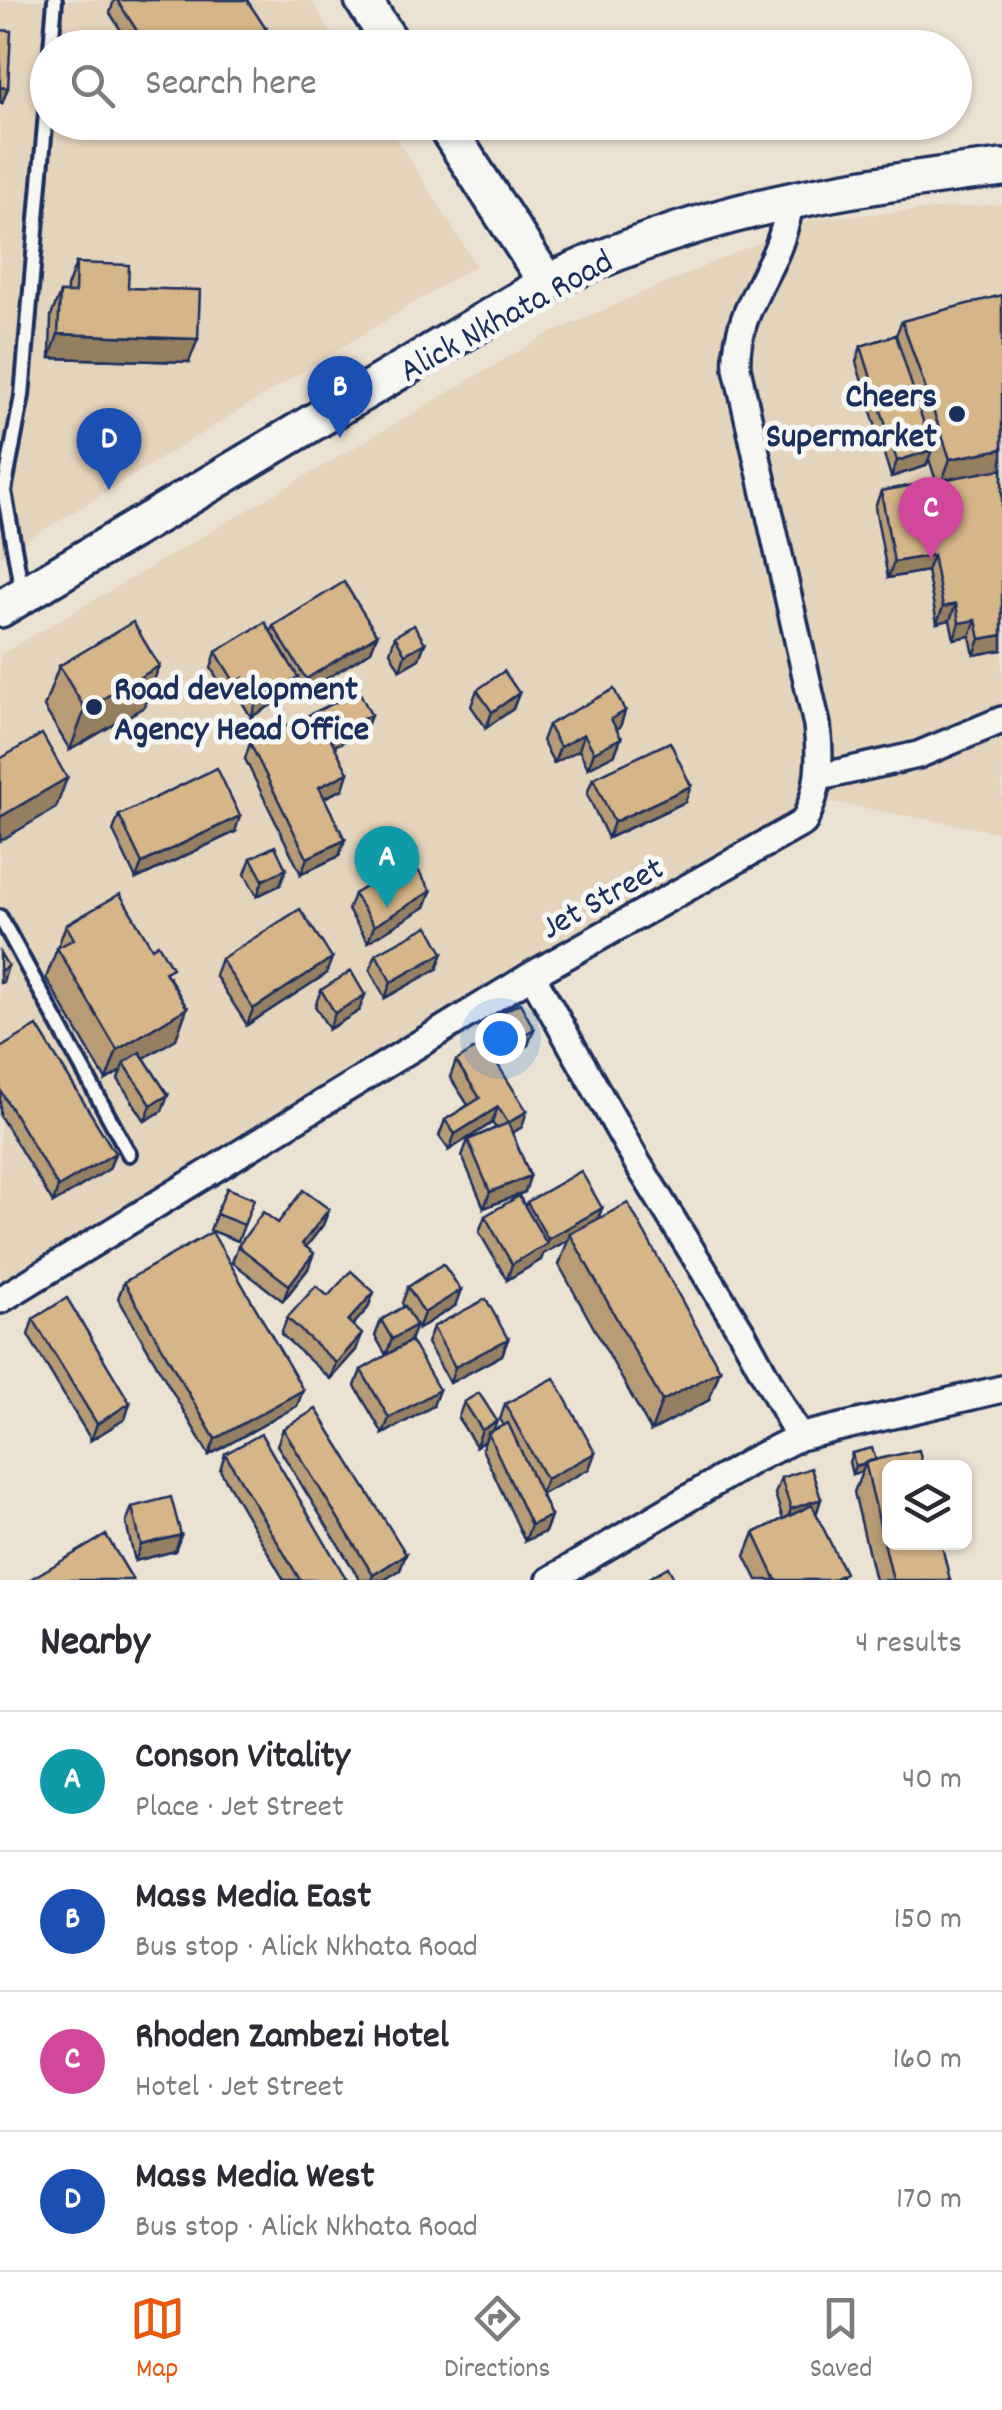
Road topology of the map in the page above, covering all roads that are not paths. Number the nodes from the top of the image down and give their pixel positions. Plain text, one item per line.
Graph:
1 (55, 0) edge
2 (363, 0) edge
3 (52, 30) edge
4 (382, 30) edge
5 (44, 140) edge
6 (454, 140) edge
7 (1002, 168) edge
8 (792, 199) junction
9 (547, 283) junction
10 (11, 602) edge
11 (1002, 720) edge
12 (820, 777) junction
13 (0, 916) edge
14 (532, 974) junction
15 (128, 1154) dead end
16 (0, 1300) edge
17 (1002, 1389) edge
18 (799, 1437) junction
19 (550, 1580) edge

1 - 3 lane
2 - 4 main road
5 - 10 lane
6 - 9 main road
7 - 8 main road, Alick Nkhata Road
8 - 9 main road, Alick Nkhata Road
8 - 12 street, Jet Street
9 - 10 main road, Alick Nkhata Road
11 - 12 street
12 - 14 street, Jet Street
13 - 15 lane
14 - 16 street
14 - 18 street, Jet Street
17 - 18 street
18 - 19 street

